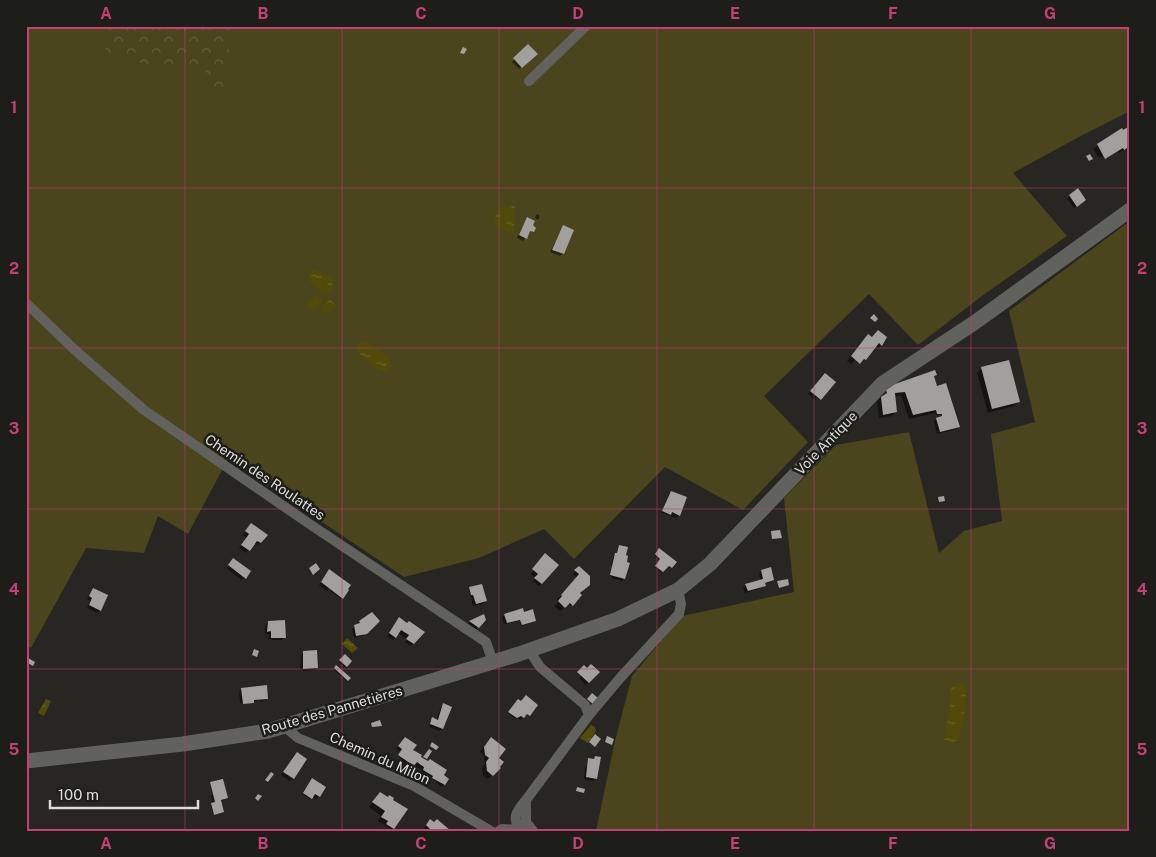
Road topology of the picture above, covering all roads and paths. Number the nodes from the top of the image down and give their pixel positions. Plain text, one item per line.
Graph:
1 (586, 26) edge
2 (529, 81) dead end
3 (1130, 210) edge
4 (26, 303) edge
5 (678, 590) junction
6 (522, 652) junction
7 (493, 662) junction
8 (589, 715) junction
9 (284, 726) junction
10 (26, 761) edge
11 (526, 800) junction
12 (517, 813) junction
13 (501, 830) edge
14 (523, 830) edge
15 (491, 831) edge
16 (533, 831) edge

1 - 2 street
3 - 5 street, Voie Antique
4 - 7 street, Chemin des Roulattes
5 - 6 street, Voie Antique
5 - 8 street
6 - 7 street, Route des Pannetières
6 - 8 street
7 - 9 street, Route des Pannetières
8 - 11 street
9 - 10 street, Route des Pannetières
9 - 15 street, Chemin du Milon
11 - 12 street
11 - 16 street
12 - 13 street
12 - 14 street
13 - 14 street

